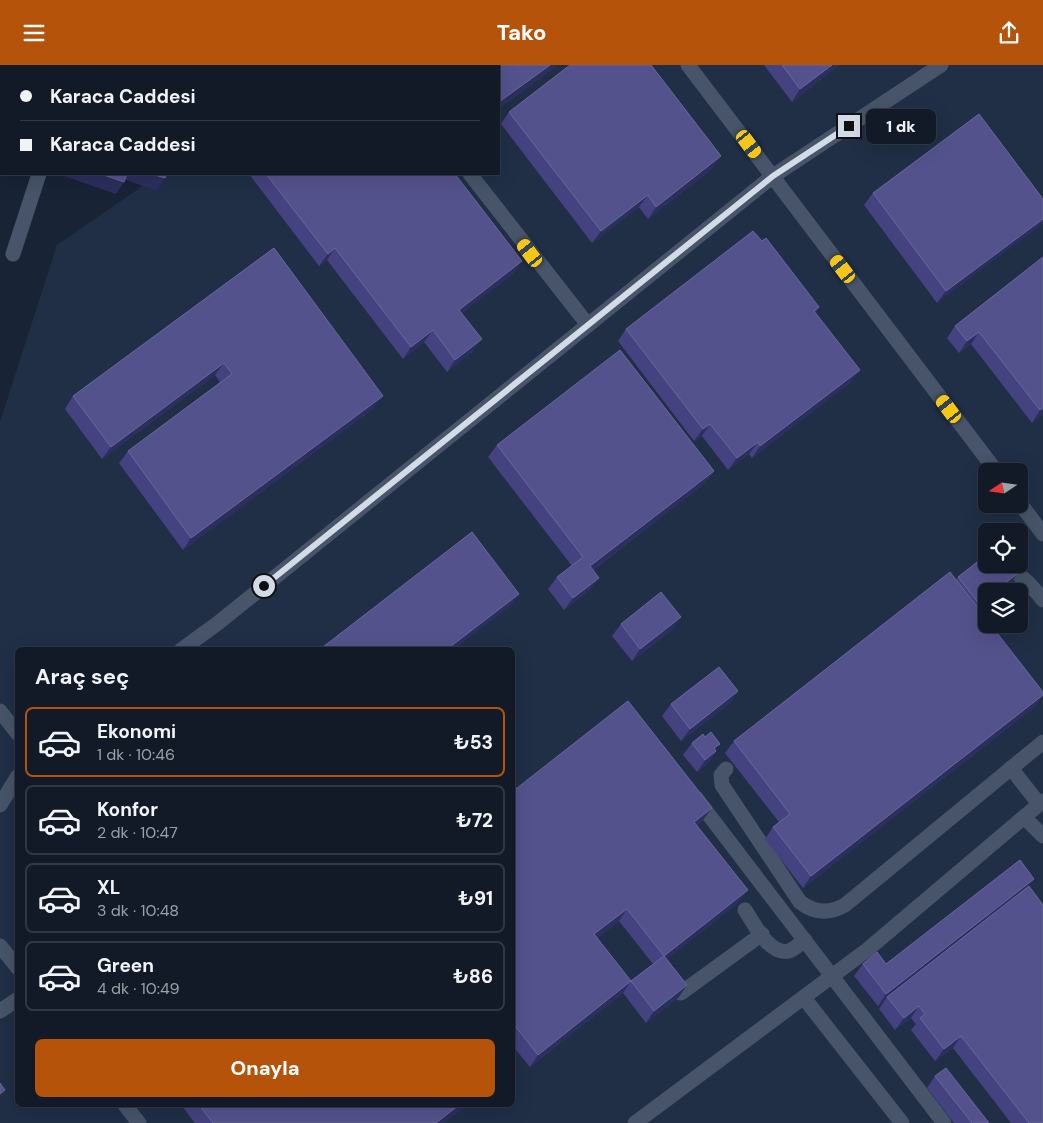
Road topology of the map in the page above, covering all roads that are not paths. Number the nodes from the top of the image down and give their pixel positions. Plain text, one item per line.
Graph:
1 (688, 65) edge
2 (941, 65) edge
3 (38, 175) edge
4 (471, 175) edge
5 (773, 176) junction
6 (13, 254) dead end
7 (588, 325) junction
8 (990, 463) edge
9 (1027, 513) edge
10 (1043, 534) edge
11 (1017, 573) edge
12 (1043, 600) edge
13 (185, 647) edge
14 (0, 711) edge
15 (15, 729) edge
16 (1043, 742) edge
17 (726, 769) dead end
18 (1011, 769) junction
19 (15, 781) edge
20 (689, 789) edge
21 (1041, 802) edge
22 (0, 805) edge
23 (1024, 817) junction
24 (1043, 835) edge
25 (745, 910) dead end
26 (762, 934) junction
27 (805, 939) junction
28 (0, 946) edge
29 (15, 964) edge
30 (833, 976) junction
31 (681, 993) edge
32 (804, 998) junction
33 (15, 1001) edge
34 (0, 1011) edge
35 (127, 1107) edge
36 (139, 1123) edge
37 (634, 1123) edge
38 (902, 1123) edge
39 (944, 1123) edge

1 - 5 street
2 - 5 street
3 - 6 street
4 - 7 street
5 - 7 street
5 - 8 street
7 - 13 street
9 - 10 street
11 - 12 street
14 - 15 street
16 - 18 street
17 - 18 street
18 - 21 street
19 - 22 street
20 - 27 street
21 - 23 street
23 - 24 street
23 - 30 street
25 - 26 street
26 - 27 street
26 - 31 street
27 - 30 street
28 - 29 street
30 - 32 street
30 - 39 street
32 - 37 street
32 - 38 street
33 - 34 street
35 - 36 street

